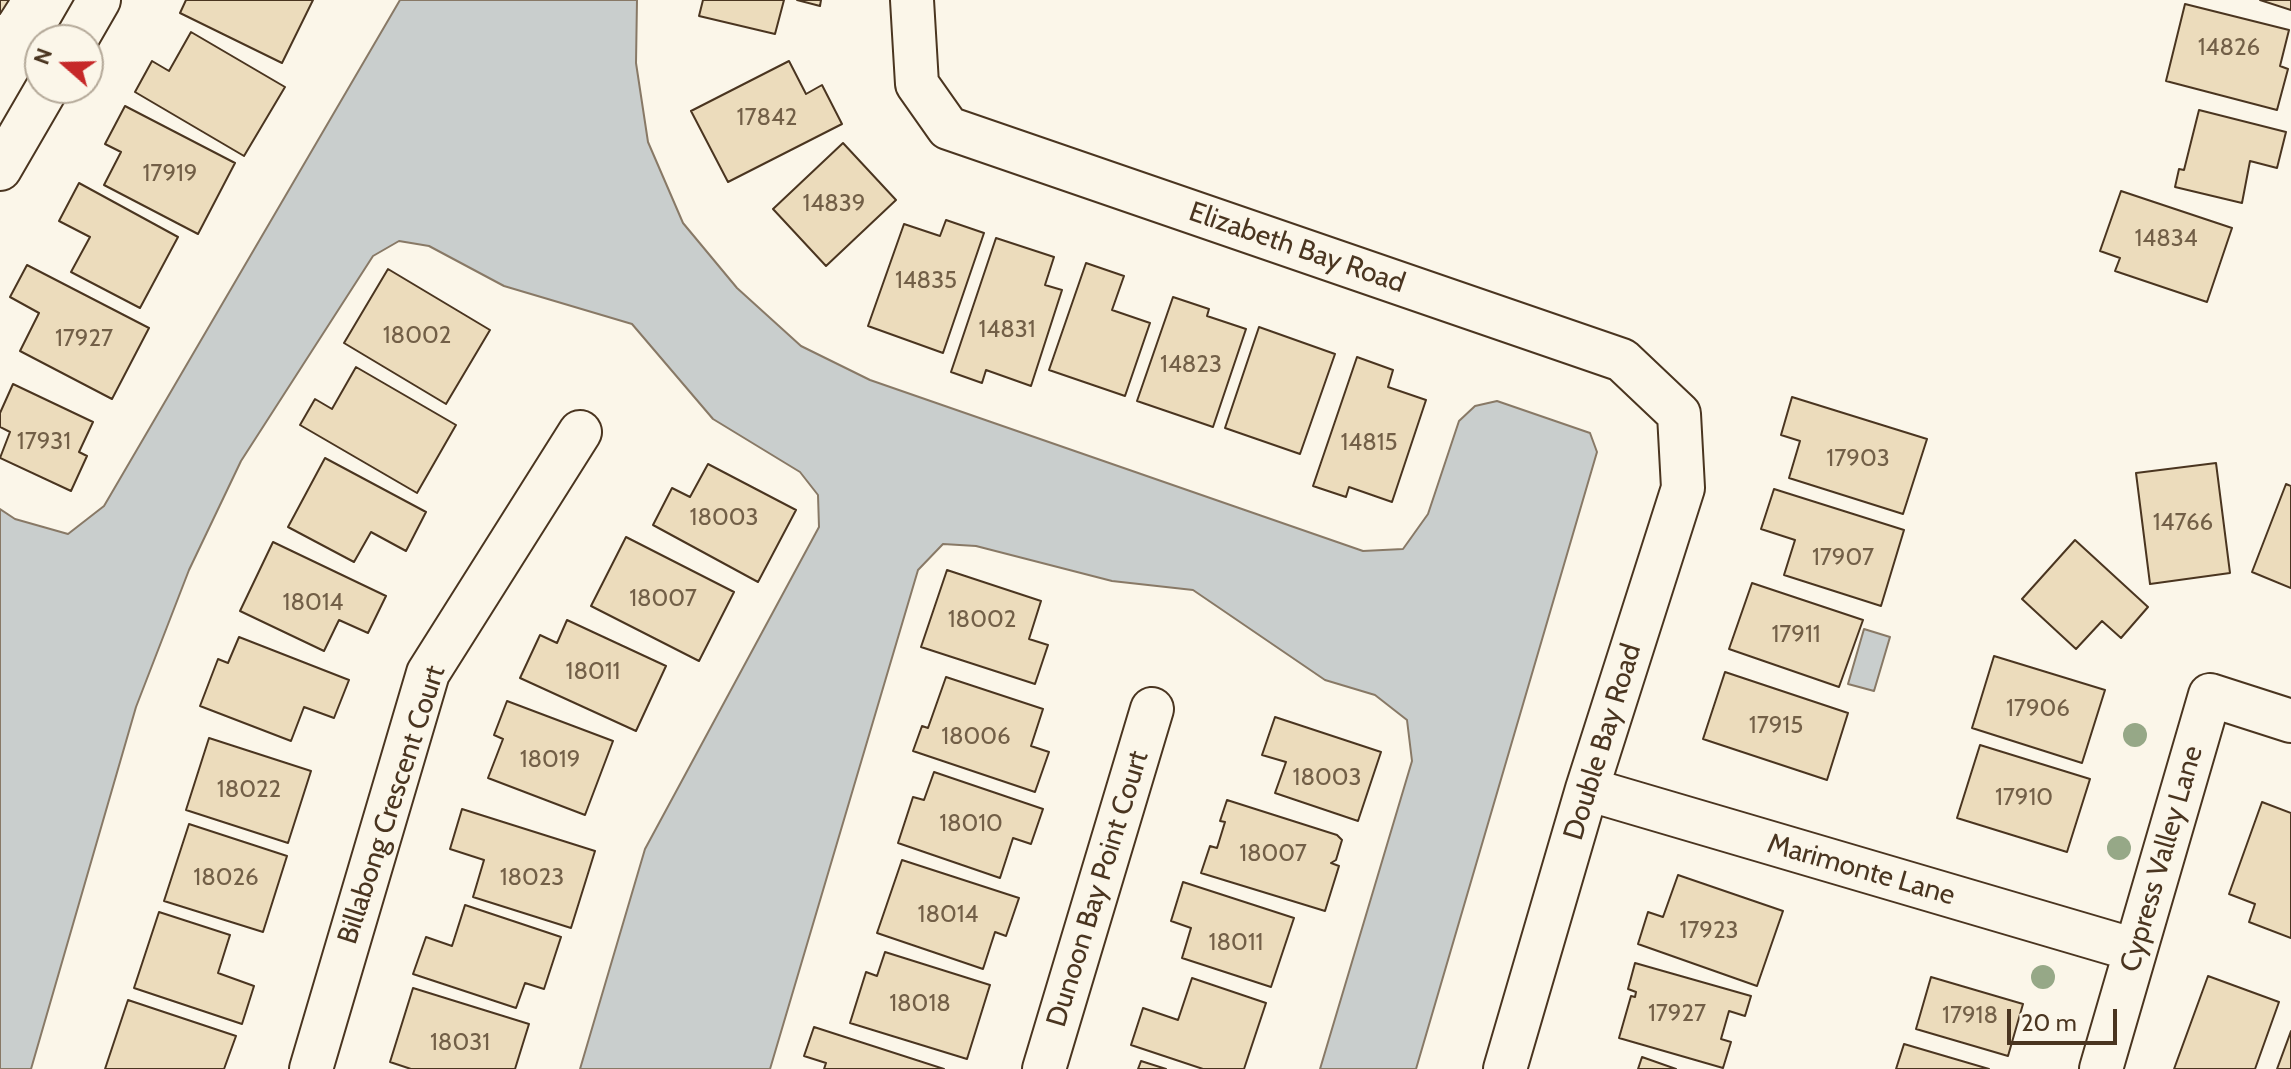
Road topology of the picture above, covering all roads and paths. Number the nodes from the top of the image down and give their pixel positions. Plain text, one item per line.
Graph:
1 (99, 0) edge
2 (912, 0) edge
3 (85, 24) edge
4 (38, 104) edge
5 (0, 169) edge
6 (1679, 414) joint
7 (580, 432) dead end
8 (1152, 709) dead end
9 (2291, 721) edge
10 (1587, 789) junction
11 (2135, 950) junction
12 (311, 1069) edge
13 (1044, 1069) edge
14 (1505, 1069) edge
15 (2101, 1069) edge

1 - 3 street
2 - 6 street, Elizabeth Bay Road
4 - 5 street
6 - 10 street, Double Bay Road
7 - 12 street, Billabong Crescent Court
8 - 13 street, Dunoon Bay Point Court
9 - 11 street, Cypress Valley Lane
10 - 11 street, Marimonte Lane
10 - 14 street, Double Bay Road
11 - 15 street, Cypress Valley Lane

